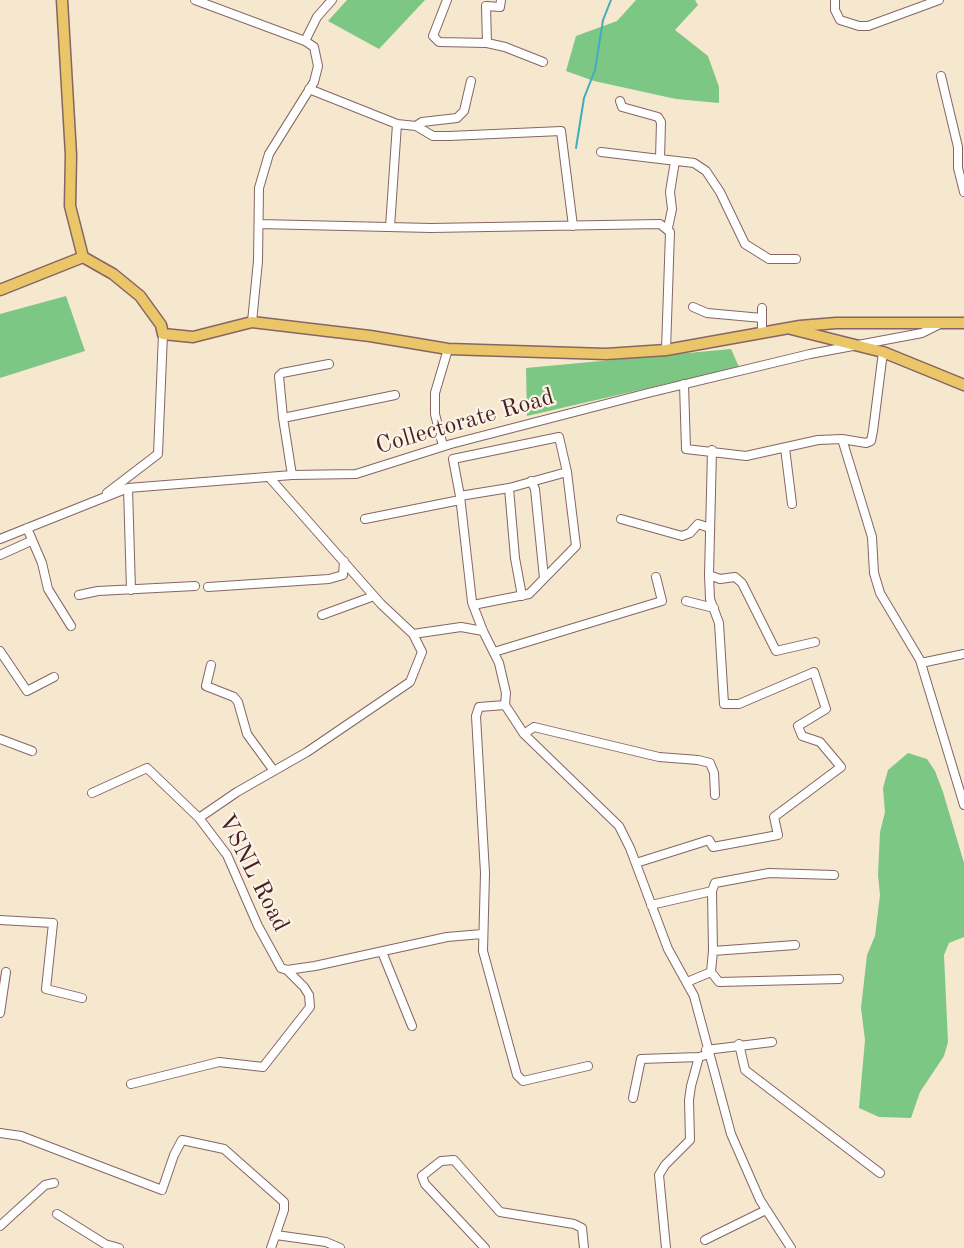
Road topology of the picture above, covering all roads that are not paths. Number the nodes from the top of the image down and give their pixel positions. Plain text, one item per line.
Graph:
1 (62, 0) edge
2 (195, 0) edge
3 (332, 0) edge
4 (447, 0) edge
5 (501, 0) edge
6 (835, 0) edge
7 (939, 0) edge
8 (305, 40) junction
9 (487, 43) junction
10 (543, 62) dead end
11 (941, 76) dead end
12 (471, 81) dead end
13 (309, 89) junction
14 (620, 101) dead end
15 (397, 124) junction
16 (416, 126) junction
17 (601, 152) dead end
18 (660, 159) junction
19 (675, 161) junction
20 (964, 192) edge
21 (259, 224) junction
22 (573, 226) junction
23 (390, 227) junction
24 (668, 228) junction
25 (83, 257) junction
26 (796, 259) dead end
27 (0, 290) edge
28 (693, 307) dead end
29 (252, 322) junction
30 (964, 323) edge
31 (941, 324) junction
32 (782, 327) junction
33 (762, 332) junction
34 (163, 334) junction
35 (860, 345) junction
36 (448, 349) junction
37 (666, 350) junction
38 (883, 352) junction
39 (329, 364) dead end
40 (684, 384) junction
41 (964, 385) edge
42 (394, 395) dead end
43 (283, 418) junction
44 (842, 439) junction
45 (443, 446) junction
46 (785, 448) junction
47 (711, 450) junction
48 (567, 472) junction
49 (292, 475) junction
50 (269, 477) junction
51 (531, 481) junction
52 (128, 488) junction
53 (509, 488) junction
54 (102, 497) junction
55 (460, 498) junction
56 (792, 504) dead end
57 (365, 519) dead end
58 (621, 519) dead end
59 (27, 528) junction
60 (710, 528) junction
61 (0, 539) edge
62 (31, 541) junction
63 (0, 555) edge
64 (344, 561) junction
65 (709, 575) junction
66 (656, 577) dead end
67 (544, 578) junction
68 (195, 586) dead end
69 (208, 587) dead end
70 (131, 590) junction
71 (79, 595) dead end
72 (374, 596) junction
73 (522, 596) junction
74 (686, 601) dead end
75 (473, 605) junction
76 (714, 608) junction
77 (322, 615) dead end
78 (71, 626) dead end
79 (483, 631) junction
80 (413, 634) junction
81 (815, 642) dead end
82 (0, 651) edge
83 (494, 652) junction
84 (964, 654) edge
85 (921, 663) junction
86 (212, 665) dead end
87 (54, 677) dead end
88 (505, 705) junction
89 (524, 734) junction
90 (0, 739) edge
91 (32, 751) dead end
92 (274, 771) junction
93 (92, 793) dead end
94 (715, 795) dead end
95 (964, 805) edge
96 (199, 818) junction
97 (636, 863) junction
98 (834, 875) dead end
99 (712, 891) junction
100 (651, 905) junction
101 (0, 920) edge
102 (482, 934) junction
103 (795, 945) dead end
104 (712, 951) junction
105 (382, 952) junction
106 (287, 970) junction
107 (6, 972) dead end
108 (711, 972) junction
109 (839, 979) dead end
110 (687, 982) junction
111 (82, 998) dead end
112 (0, 1013) edge
113 (412, 1026) dead end
114 (772, 1042) dead end
115 (740, 1044) junction
116 (707, 1052) junction
117 (699, 1057) junction
118 (588, 1066) dead end
119 (131, 1084) dead end
120 (633, 1098) dead end
121 (0, 1133) edge
122 (880, 1173) dead end
123 (54, 1183) dead end
124 (766, 1210) junction
125 (57, 1214) dead end
126 (0, 1227) edge
127 (276, 1235) junction
128 (705, 1240) dead end
129 (119, 1248) edge
130 (271, 1248) edge
131 (340, 1248) edge
132 (485, 1248) edge
133 (584, 1248) edge
134 (666, 1248) edge
135 (791, 1248) edge

1 - 25 main road
2 - 8 street
3 - 8 street
4 - 9 street
5 - 9 street
6 - 7 street
8 - 13 street
9 - 10 street
11 - 20 street
12 - 16 street
13 - 15 street
13 - 21 street
14 - 18 street
15 - 16 street
15 - 23 street
16 - 22 street
17 - 18 street
18 - 19 street
19 - 24 street
19 - 26 street
21 - 23 street
21 - 29 street
22 - 23 street
22 - 24 street
24 - 37 street
25 - 27 main road
25 - 34 main road
28 - 33 street
29 - 34 main road
29 - 36 main road
30 - 31 main road
31 - 32 main road
31 - 35 street, Collectorate Road
32 - 33 main road
32 - 35 main road
33 - 37 main road
34 - 54 street
35 - 38 main road
35 - 40 street, Collectorate Road
36 - 37 main road
36 - 45 street
38 - 41 main road
38 - 44 street
39 - 43 street
40 - 45 street, Collectorate Road
40 - 47 street
42 - 43 street
43 - 49 street
44 - 46 street
44 - 85 street
45 - 49 street, Collectorate Road
46 - 47 street
46 - 56 street
47 - 60 street
48 - 51 street
48 - 55 street
48 - 67 street
49 - 50 street, Collectorate Road
50 - 52 street, Collectorate Road
50 - 64 street
51 - 53 street
51 - 67 street
52 - 54 street, Collectorate Road
52 - 70 street
53 - 55 street
53 - 73 street
54 - 59 street, Collectorate Road
55 - 57 street
55 - 75 street
58 - 60 street
59 - 61 street, Collectorate Road
59 - 62 street
60 - 65 street
62 - 63 street
62 - 78 street
64 - 69 street
64 - 72 street
65 - 76 street
65 - 81 street
66 - 83 street
67 - 73 street
68 - 70 street
70 - 71 street
72 - 77 street
72 - 80 street
73 - 75 street
74 - 76 street
75 - 79 street
76 - 97 street
79 - 80 street
79 - 83 street
80 - 92 street, VSNL Road
82 - 87 street
83 - 88 street
84 - 85 street
85 - 95 street
86 - 92 street
88 - 89 street
88 - 102 street
89 - 94 street
89 - 97 street
90 - 91 street
92 - 96 street, VSNL Road
93 - 96 street
96 - 106 street, VSNL Road
97 - 100 street
98 - 99 street
99 - 100 street
99 - 104 street
100 - 110 street
101 - 111 street
102 - 105 street
102 - 118 street
103 - 104 street
104 - 108 street
105 - 106 street
105 - 113 street
106 - 119 street, VSNL Road
107 - 112 street
108 - 109 street
108 - 110 street
110 - 116 street
114 - 115 street
115 - 116 street
115 - 122 street
116 - 117 street
116 - 124 street
117 - 120 street
117 - 134 street
121 - 127 street
123 - 126 street
124 - 128 street
124 - 135 street
125 - 129 street
127 - 130 street
127 - 131 street
132 - 133 street

